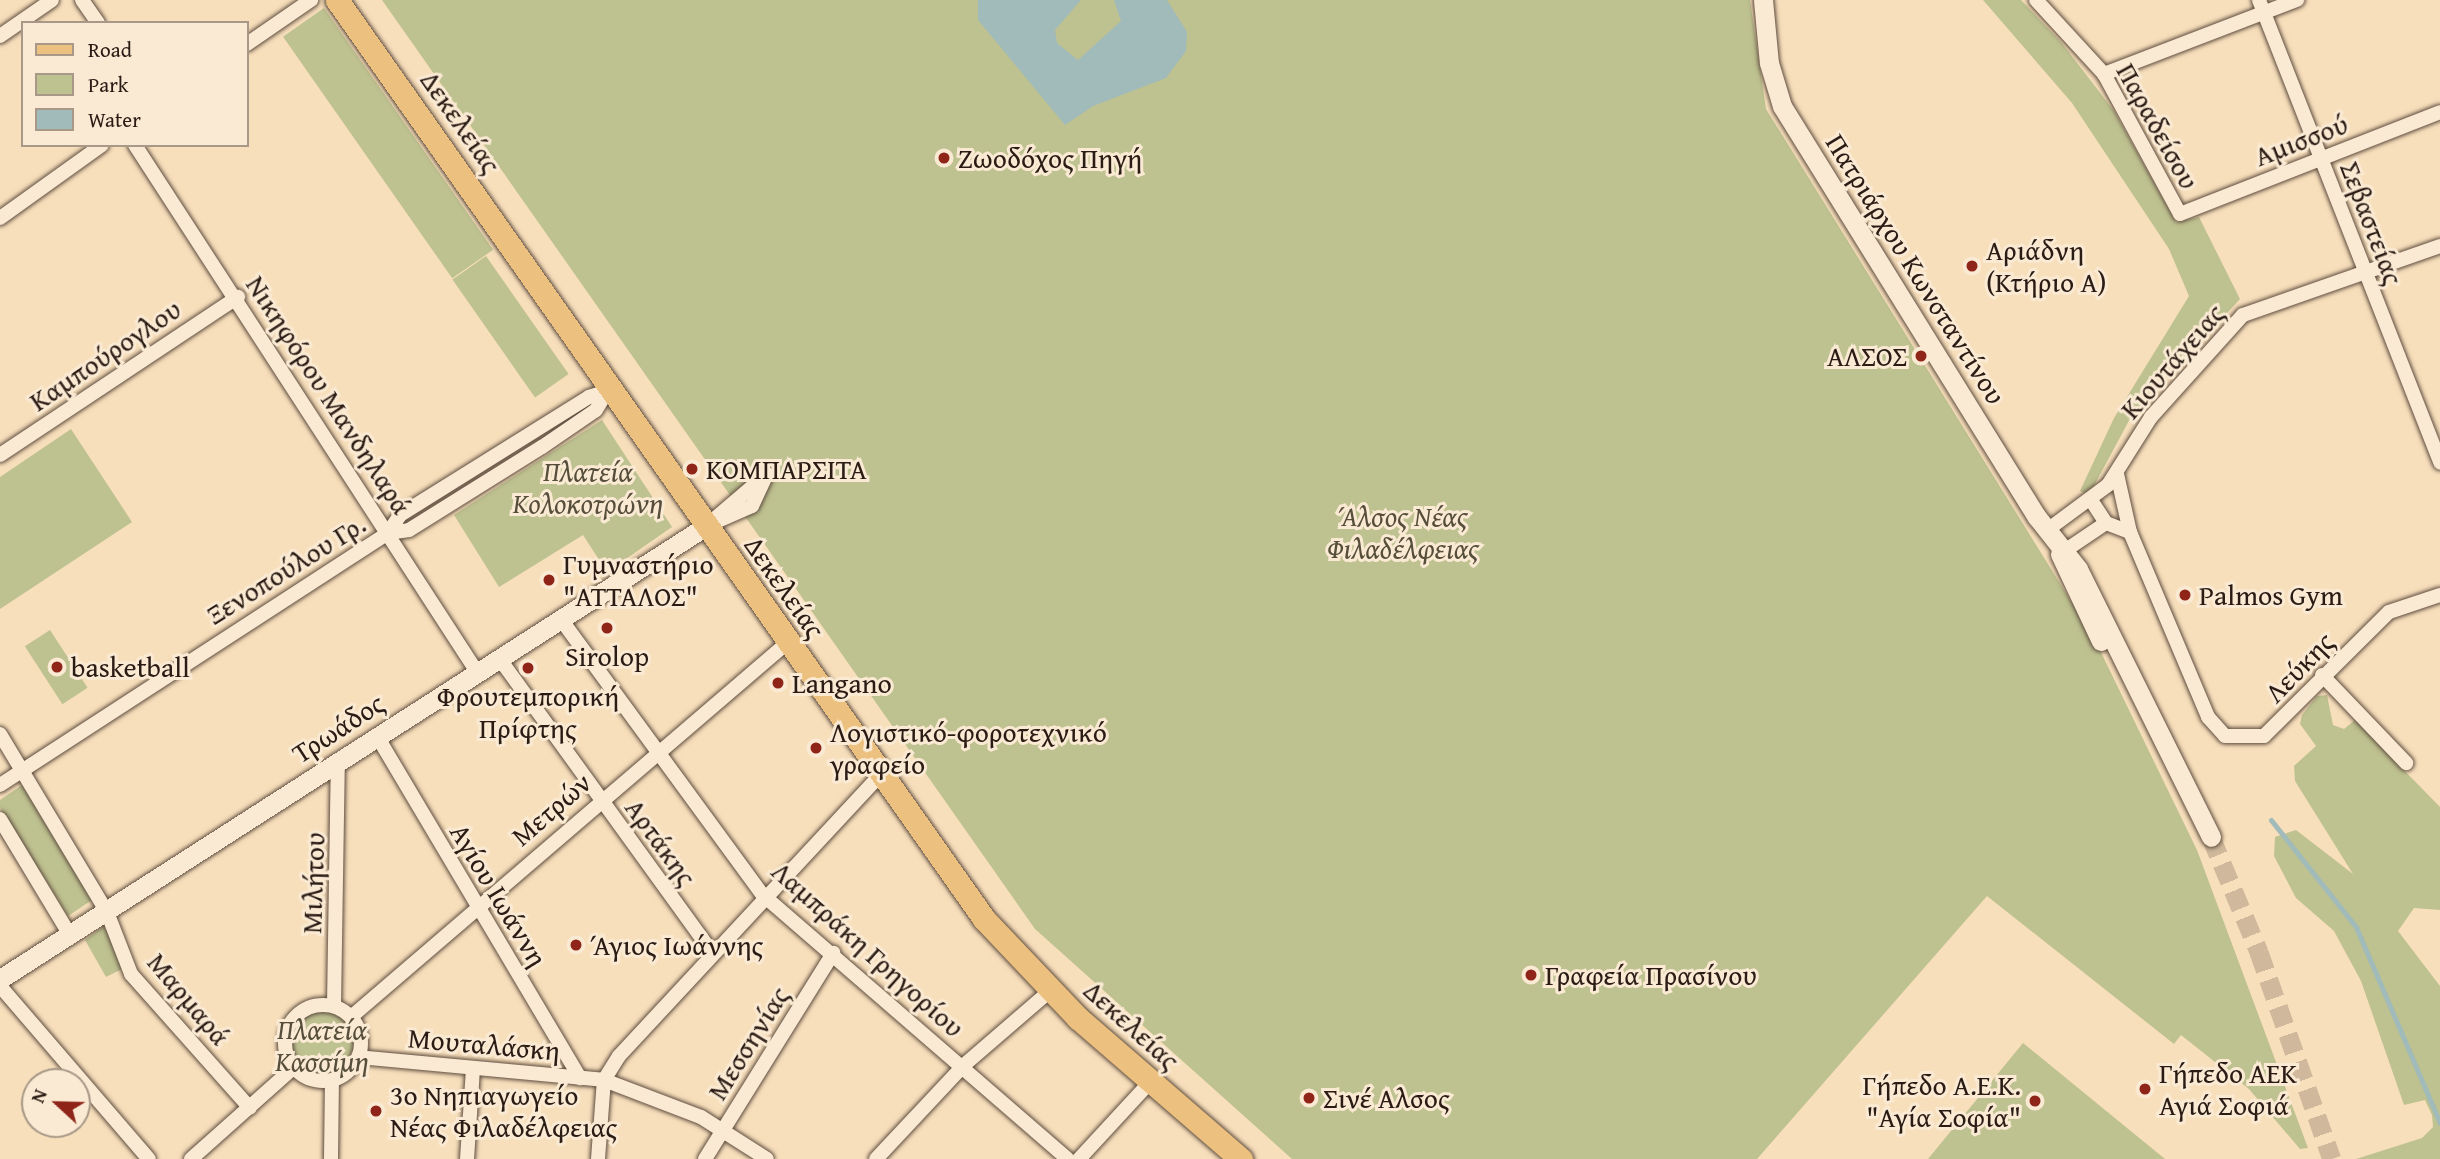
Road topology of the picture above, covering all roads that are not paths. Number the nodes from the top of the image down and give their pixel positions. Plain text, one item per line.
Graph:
1 (52, 0) edge
2 (82, 0) edge
3 (311, 0) edge
4 (337, 0) edge
5 (1763, 0) edge
6 (2036, 0) edge
7 (2297, 0) edge
8 (2262, 6) edge
9 (21, 21) edge
10 (22, 21) edge
11 (97, 21) edge
12 (0, 36) edge
13 (248, 43) edge
14 (2104, 74) junction
15 (2440, 112) edge
16 (99, 147) edge
17 (136, 147) edge
18 (2320, 159) junction
19 (2180, 214) joint
20 (0, 218) edge
21 (2440, 246) edge
22 (2363, 269) junction
23 (238, 297) junction
24 (610, 392) junction
25 (0, 455) edge
26 (2440, 463) edge
27 (2117, 474) junction
28 (2091, 500) junction
29 (2106, 523) junction
30 (706, 526) junction
31 (2046, 531) junction
32 (2130, 532) junction
33 (388, 533) junction
34 (2060, 554) junction
35 (2440, 595) edge
36 (560, 618) junction
37 (787, 643) junction
38 (499, 658) junction
39 (477, 672) junction
40 (2322, 675) junction
41 (0, 734) edge
42 (377, 736) junction
43 (657, 750) junction
44 (338, 761) junction
45 (2406, 763) dead end
46 (20, 771) junction
47 (881, 774) junction
48 (0, 785) edge
49 (599, 799) junction
50 (0, 819) edge
51 (2206, 840) tunnel mouth
52 (763, 895) junction
53 (477, 906) junction
54 (107, 912) junction
55 (70, 935) junction
56 (712, 952) junction
57 (833, 953) junction
58 (0, 979) edge
59 (0, 986) edge
60 (1050, 991) junction
61 (334, 1006) junction
62 (351, 1017) junction
63 (358, 1057) junction
64 (963, 1066) junction
65 (293, 1068) junction
66 (473, 1069) junction
67 (580, 1078) junction
68 (332, 1080) junction
69 (604, 1080) junction
70 (1150, 1082) junction
71 (250, 1108) junction
72 (724, 1128) junction
73 (149, 1159) edge
74 (191, 1159) edge
75 (331, 1159) edge
76 (467, 1159) edge
77 (598, 1159) edge
78 (705, 1159) edge
79 (767, 1159) edge
80 (876, 1159) edge
81 (1068, 1159) edge
82 (1079, 1159) edge
83 (1241, 1159) edge

1 - 10 street
2 - 11 street
3 - 13 street
4 - 24 main road, Δεκελείας
5 - 31 main road, Πατριάρχου Κωνσταντίνου
6 - 14 street, Παραδείσου
7 - 8 street
8 - 14 street
8 - 18 street, Σεβαστείας
9 - 12 street
14 - 19 street, Παραδείσου
15 - 18 street, Αμισσού
16 - 20 street
17 - 23 street, Νικηφόρου Μανδηλαρά
18 - 19 street, Αμισσού
18 - 22 street, Σεβαστείας
21 - 22 street, Κιουτάχειας
22 - 26 street, Σεβαστείας
22 - 27 street, Κιουτάχειας
23 - 25 street, Καμπούρογλου
23 - 33 street, Νικηφόρου Μανδηλαρά
24 - 30 main road, Δεκελείας
24 - 33 street, Ξενoπούλου Γρ.
27 - 28 street, Κιουτάχειας
27 - 32 street
28 - 29 street
28 - 31 street, Κιουτάχειας
29 - 32 street
29 - 34 street
30 - 36 main road, Τρωάδος
30 - 37 main road, Δεκελείας
31 - 34 main road, Πατριάρχου Κωνσταντίνου
32 - 40 street, Λεύκης
33 - 39 street, Νικηφόρου Μανδηλαρά
33 - 46 street, Ξενoπούλου Γρ.
34 - 51 main road, Πατριάρχου Κωνσταντίνου
35 - 40 street, Λεύκης
36 - 38 main road, Τρωάδος
36 - 43 street, Λαμπράκη Γρηγορίου
37 - 43 street, Μετρών
37 - 47 main road, Δεκελείας
38 - 39 main road, Τρωάδος
38 - 49 street, Αρτάκης
39 - 42 main road, Τρωάδος
40 - 45 street
41 - 46 street, Μαρμαρά
42 - 44 main road, Τρωάδος
42 - 53 street, Αγίου Ιωάννη
43 - 49 street, Μετρών
43 - 52 street, Λαμπράκη Γρηγορίου
44 - 54 main road, Τρωάδος
44 - 61 street, Μιλήτου
46 - 48 street, Ξενoπούλου Γρ.
46 - 54 street, Μαρμαρά
47 - 52 street
47 - 60 main road, Δεκελείας
49 - 53 street, Μετρών
49 - 56 street, Αρτάκης
50 - 55 street
52 - 56 street
52 - 57 street, Λαμπράκη Γρηγορίου
53 - 62 street, Μετρών
53 - 67 street, Αγίου Ιωάννη
54 - 55 main road, Τρωάδος
54 - 71 street, Μαρμαρά
55 - 58 main road, Τρωάδος
56 - 69 street
57 - 64 street, Λαμπράκη Γρηγορίου
57 - 72 street, Μεσσηνίας
59 - 73 street
60 - 64 street
60 - 70 main road, Δεκελείας
61 - 62 street
61 - 65 street
62 - 63 street
63 - 66 street, Μουταλάσκη
63 - 68 street
64 - 80 street
64 - 81 street, Λαμπράκη Γρηγορίου
65 - 68 street
65 - 71 street
66 - 67 street, Μουταλάσκη
66 - 76 street
67 - 69 street, Μουταλάσκη
68 - 75 street
69 - 72 street
69 - 77 street
70 - 82 street
70 - 83 main road, Δεκελείας
71 - 74 street
72 - 78 street, Μεσσηνίας
72 - 79 street

